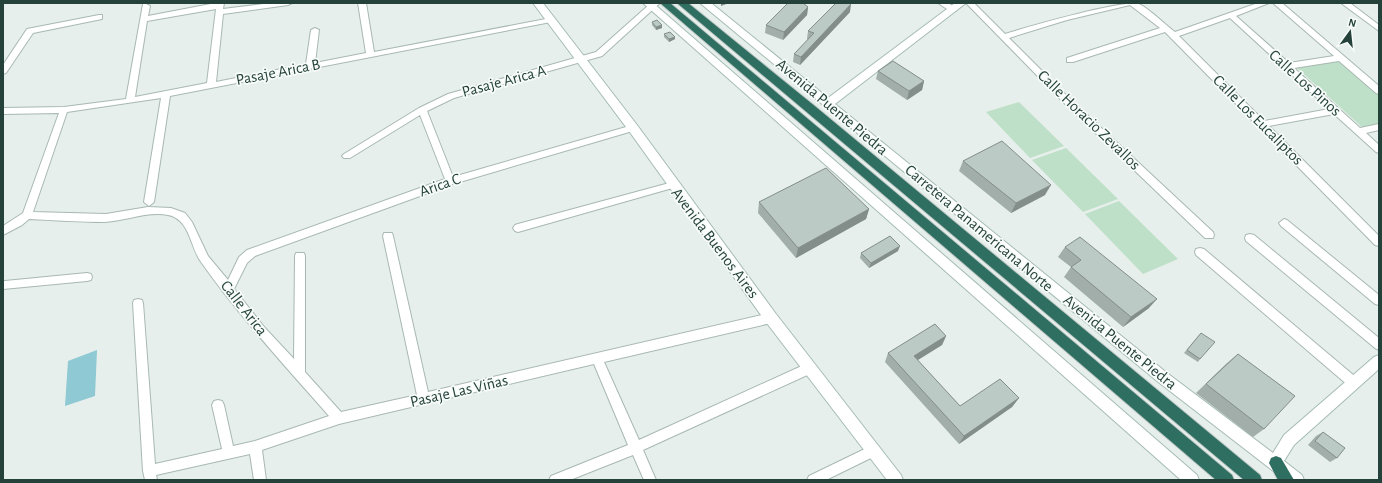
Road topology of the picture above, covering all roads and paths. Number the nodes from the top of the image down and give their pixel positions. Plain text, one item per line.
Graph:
1 (288, 3) edge
2 (362, 3) edge
3 (538, 3) edge
4 (665, 3) edge
5 (682, 3) edge
6 (705, 3) edge
7 (942, 3) edge
8 (961, 3) edge
9 (970, 3) edge
10 (1128, 3) edge
11 (1133, 3) edge
12 (1266, 3) edge
13 (1276, 3) edge
14 (1345, 3) edge
15 (652, 4) edge
16 (146, 6) dead end
17 (219, 7) edge
18 (953, 9) junction
19 (1231, 15) junction
20 (100, 17) dead end
21 (144, 19) junction
22 (551, 20) junction
23 (1379, 28) edge
24 (1166, 29) junction
25 (315, 30) dead end
26 (1174, 35) junction
27 (1004, 37) junction
28 (370, 54) junction
29 (1341, 58) junction
30 (582, 60) junction
31 (1070, 60) dead end
32 (310, 66) junction
33 (1286, 66) junction
34 (3, 71) edge
35 (211, 86) junction
36 (1379, 90) edge
37 (166, 95) junction
38 (130, 101) junction
39 (828, 104) junction
40 (64, 110) junction
41 (422, 110) junction
42 (3, 111) edge
43 (1335, 111) junction
44 (1262, 124) junction
45 (1379, 127) edge
46 (633, 128) junction
47 (1358, 131) junction
48 (1379, 150) edge
49 (347, 156) dead end
50 (450, 181) junction
51 (672, 185) junction
52 (148, 206) junction
53 (27, 215) junction
54 (1284, 224) dead end
55 (518, 228) dead end
56 (3, 231) edge
57 (1209, 235) dead end
58 (388, 236) dead end
59 (1250, 238) dead end
60 (1379, 242) edge
61 (1200, 252) dead end
62 (300, 256) dead end
63 (87, 277) dead end
64 (4, 284) edge
65 (229, 288) junction
66 (1379, 301) edge
67 (138, 303) dead end
68 (771, 318) junction
69 (1379, 345) edge
70 (597, 359) junction
71 (1379, 361) edge
72 (810, 368) junction
73 (299, 374) junction
74 (1354, 382) junction
75 (424, 399) junction
76 (218, 405) dead end
77 (339, 418) junction
78 (255, 446) junction
79 (635, 448) junction
80 (873, 451) junction
81 (229, 452) junction
82 (1276, 463) junction
83 (150, 476) edge
84 (260, 480) edge
85 (555, 480) edge
86 (650, 480) edge
87 (813, 480) edge
88 (896, 480) edge
89 (1192, 480) edge
90 (1227, 480) edge
91 (1255, 480) edge
92 (1287, 480) edge
93 (1297, 480) edge

1 - 17 street
2 - 28 street
3 - 22 main road, Avenida Buenos Aires
4 - 90 highway, Carretera Panamericana Norte
5 - 91 highway, Carretera Panamericana Norte
6 - 39 main road, Avenida Puente Piedra
7 - 18 street
8 - 18 main road
9 - 27 street, Calle Horacio Zevallos
10 - 27 street
11 - 24 street, Calle Los Eucaliptos
12 - 19 street
13 - 29 street
14 - 23 street
15 - 30 street, Pasaje Arica A
15 - 89 main road
16 - 21 street
17 - 21 street
17 - 35 street
18 - 39 main road
19 - 26 street
19 - 33 street, Calle Los Pinos
20 - 34 street
21 - 38 street
22 - 28 street, Pasaje Arica B
22 - 30 main road, Avenida Buenos Aires
24 - 26 street, Calle Los Eucaliptos
24 - 31 street
25 - 32 street
26 - 44 street, Calle Los Eucaliptos
27 - 57 street, Calle Horacio Zevallos
28 - 32 street, Pasaje Arica B
29 - 33 street
29 - 36 street
30 - 41 street, Pasaje Arica A
30 - 46 main road, Avenida Buenos Aires
32 - 35 street, Pasaje Arica B
33 - 43 street, Calle Los Pinos
35 - 37 street, Pasaje Arica B
37 - 38 street, Pasaje Arica B
37 - 52 street
38 - 40 street, Pasaje Arica B
39 - 82 main road, Avenida Puente Piedra
40 - 42 street, Pasaje Arica B
40 - 53 street
41 - 49 street, Pasaje Arica A
41 - 50 street
43 - 44 street
43 - 47 street, Calle Los Pinos
44 - 60 street, Calle Los Eucaliptos
45 - 47 street
46 - 50 street, Arica C
46 - 51 main road, Avenida Buenos Aires
47 - 48 street, Calle Los Pinos
50 - 65 street, Arica C
51 - 55 street
51 - 68 main road, Avenida Buenos Aires
52 - 53 street
52 - 65 street, Calle Arica
53 - 56 street
54 - 66 street
58 - 75 street
59 - 69 street
61 - 74 street
62 - 73 street
63 - 64 street
65 - 73 street, Calle Arica
67 - 83 street
68 - 70 street, Pasaje Las Viñas
68 - 72 main road, Avenida Buenos Aires
70 - 75 street, Pasaje Las Viñas
70 - 79 street
71 - 74 main road
72 - 79 street
72 - 80 main road, Avenida Buenos Aires
73 - 77 street, Calle Arica
74 - 82 main road
75 - 77 street, Pasaje Las Viñas
76 - 81 street
77 - 78 street, Pasaje Las Viñas
78 - 81 street, Pasaje Las Viñas
78 - 84 street
79 - 85 street
79 - 86 street
80 - 87 street
80 - 88 main road, Avenida Buenos Aires
81 - 83 street, Pasaje Las Viñas
82 - 92 highway
82 - 93 main road, Avenida Puente Piedra

